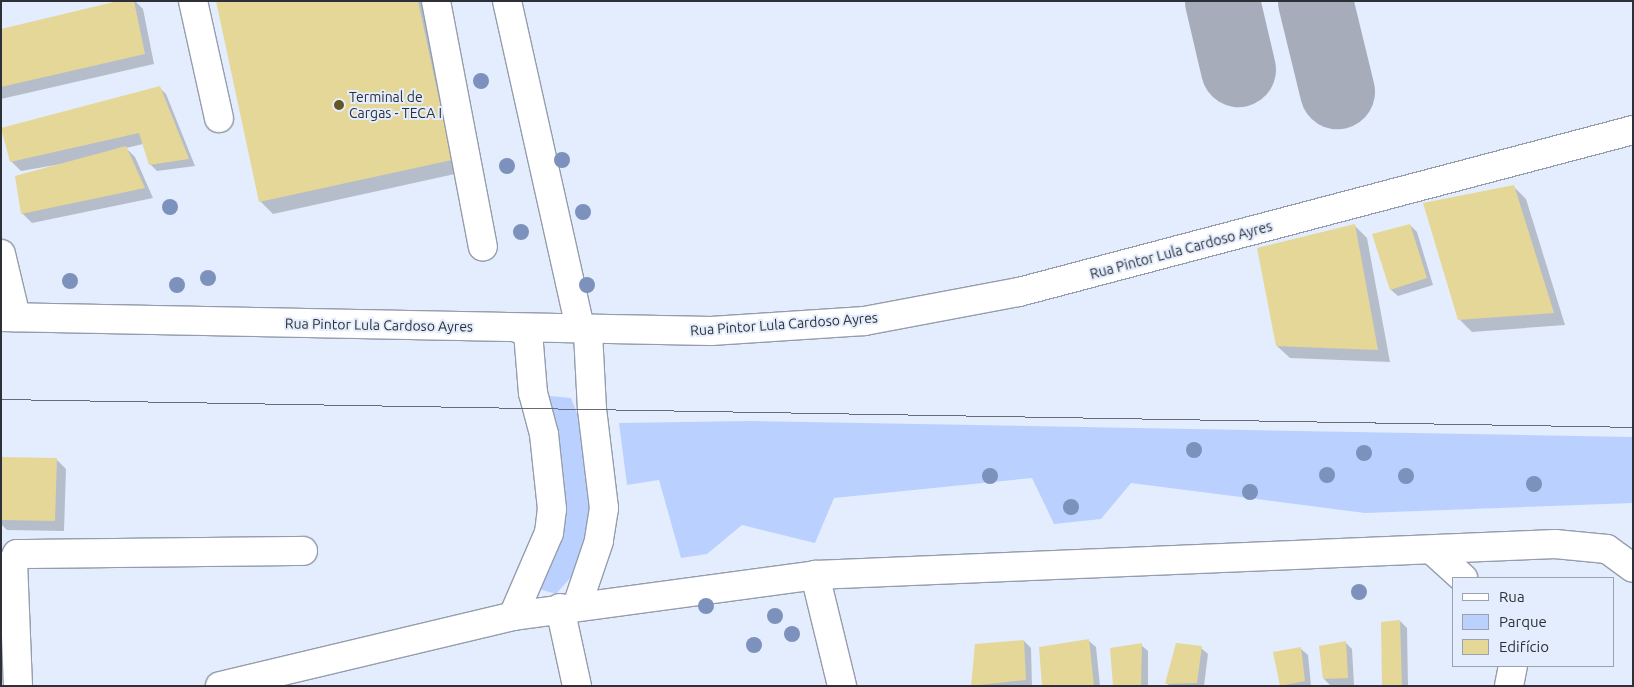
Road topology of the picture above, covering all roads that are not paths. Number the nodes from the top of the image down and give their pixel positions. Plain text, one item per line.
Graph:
1 (193, 1) edge
2 (436, 1) edge
3 (507, 1) edge
4 (219, 118) dead end
5 (1633, 130) edge
6 (483, 247) dead end
7 (1, 254) edge
8 (9, 317) edge
9 (580, 327) junction
10 (519, 329) junction
11 (303, 550) dead end
12 (1432, 550) junction
13 (1633, 568) edge
14 (815, 575) junction
15 (1462, 577) edge
16 (568, 607) junction
17 (513, 616) junction
18 (1513, 667) edge
19 (18, 686) edge
20 (220, 686) edge
21 (577, 686) edge
22 (842, 686) edge
23 (1509, 686) edge

1 - 4 street
2 - 6 street
3 - 9 street
5 - 9 street, Rua Pintor Lula Cardoso Ayres
7 - 8 street
8 - 10 street, Rua Pintor Lula Cardoso Ayres
9 - 10 street, Rua Pintor Lula Cardoso Ayres
9 - 16 street
10 - 17 street
11 - 19 street
12 - 13 street
12 - 14 street
12 - 15 street
14 - 16 street
14 - 22 street
16 - 17 street
16 - 21 street
17 - 20 street
18 - 23 street

